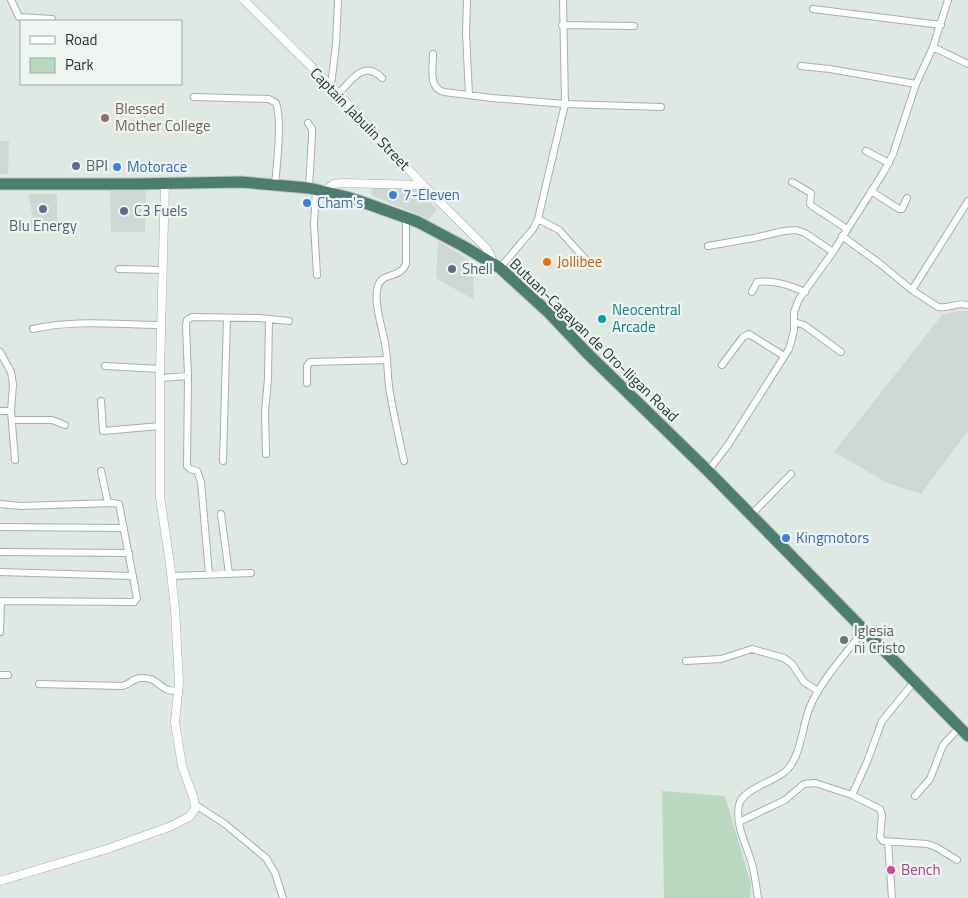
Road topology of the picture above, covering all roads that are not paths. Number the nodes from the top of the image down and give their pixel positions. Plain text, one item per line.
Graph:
1 (11, 0) edge
2 (244, 0) edge
3 (338, 0) edge
4 (467, 0) edge
5 (563, 0) edge
6 (948, 0) edge
7 (813, 9) dead end
8 (52, 19) dead end
9 (562, 26) junction
10 (634, 26) dead end
11 (941, 26) junction
12 (933, 47) junction
13 (433, 54) dead end
14 (968, 64) edge
15 (800, 66) dead end
16 (382, 78) dead end
17 (916, 84) junction
18 (331, 86) junction
19 (338, 94) junction
20 (470, 95) junction
21 (194, 97) dead end
22 (565, 104) junction
23 (661, 107) dead end
24 (308, 123) dead end
25 (866, 151) dead end
26 (889, 163) junction
27 (792, 182) dead end
28 (165, 183) junction
29 (0, 184) edge
30 (275, 184) junction
31 (423, 186) junction
32 (316, 190) junction
33 (871, 191) junction
34 (907, 198) dead end
35 (968, 201) edge
36 (406, 218) junction
37 (538, 219) junction
38 (847, 229) junction
39 (842, 236) junction
40 (708, 246) dead end
41 (832, 252) junction
42 (588, 262) dead end
43 (496, 265) junction
44 (119, 269) dead end
45 (163, 270) junction
46 (317, 275) dead end
47 (912, 290) junction
48 (752, 292) dead end
49 (805, 292) junction
50 (968, 304) edge
51 (228, 318) junction
52 (269, 319) junction
53 (289, 321) dead end
54 (794, 322) junction
55 (161, 326) junction
56 (32, 329) dead end
57 (0, 352) edge
58 (841, 352) dead end
59 (784, 356) junction
60 (387, 360) junction
61 (722, 365) dead end
62 (105, 366) dead end
63 (160, 373) junction
64 (188, 376) junction
65 (307, 383) dead end
66 (101, 401) dead end
67 (0, 410) edge
68 (11, 411) junction
69 (12, 420) junction
70 (65, 425) dead end
71 (160, 426) junction
72 (266, 454) dead end
73 (15, 460) dead end
74 (223, 461) dead end
75 (404, 461) dead end
76 (101, 470) dead end
77 (708, 471) junction
78 (791, 474) dead end
79 (108, 503) junction
80 (0, 504) edge
81 (221, 514) dead end
82 (750, 515) junction
83 (0, 527) edge
84 (124, 528) junction
85 (0, 552) edge
86 (129, 553) junction
87 (0, 572) edge
88 (209, 574) junction
89 (229, 574) junction
90 (251, 574) dead end
91 (133, 576) junction
92 (172, 576) junction
93 (1, 600) edge
94 (863, 631) junction
95 (0, 632) edge
96 (686, 662) dead end
97 (0, 675) edge
98 (8, 676) dead end
99 (914, 682) junction
100 (39, 684) dead end
101 (179, 691) junction
102 (818, 691) junction
103 (960, 728) junction
104 (968, 736) edge
105 (852, 795) junction
106 (915, 796) dead end
107 (196, 805) junction
108 (739, 822) junction
109 (888, 842) junction
110 (957, 860) dead end
111 (0, 881) edge
112 (284, 898) edge
113 (758, 898) edge
114 (892, 898) edge

1 - 8 street
2 - 18 street, Captain Jabulin Street
3 - 18 street
4 - 20 street
5 - 9 street
6 - 11 street
7 - 11 street
9 - 10 street
9 - 22 street
11 - 12 street
12 - 14 street
12 - 17 street
13 - 20 street
15 - 17 street
16 - 19 street
17 - 26 street
18 - 19 street, Captain Jabulin Street
19 - 31 street, Captain Jabulin Street
20 - 22 street
21 - 30 street
22 - 23 street
22 - 37 street
24 - 32 street
25 - 26 street
26 - 33 street
27 - 38 street
28 - 29 highway, Butuan-Cagayan de Oro-Iligan Road
28 - 30 highway, Butuan-Cagayan de Oro-Iligan Road
28 - 45 street
30 - 32 highway, Butuan-Cagayan de Oro-Iligan Road
31 - 32 street
31 - 43 street, Captain Jabulin Street
32 - 36 highway, Butuan-Cagayan de Oro-Iligan Road
32 - 46 street
33 - 34 street
33 - 38 street
35 - 47 street
36 - 43 highway, Butuan-Cagayan de Oro-Iligan Road
36 - 60 street
37 - 42 street
37 - 43 street
38 - 39 street
39 - 41 street
39 - 47 street
40 - 41 street
41 - 49 street
43 - 77 highway, Butuan-Cagayan de Oro-Iligan Road
44 - 45 street
45 - 55 street
47 - 50 street
48 - 49 street
49 - 54 street
51 - 52 street
51 - 64 street
51 - 74 street
52 - 53 street
52 - 72 street
54 - 58 street
54 - 59 street
55 - 56 street
55 - 63 street
57 - 68 street
59 - 61 street
59 - 77 street
60 - 65 street
60 - 75 street
62 - 63 street
63 - 64 street
63 - 71 street
64 - 88 street
66 - 71 street
67 - 68 street
68 - 69 street
69 - 70 street
69 - 73 street
71 - 92 street
76 - 79 street
77 - 82 highway, Butuan-Cagayan de Oro-Iligan Road
78 - 82 street
79 - 80 street
79 - 84 street
81 - 89 street
82 - 94 highway, Butuan-Cagayan de Oro-Iligan Road
83 - 84 street
84 - 86 street
85 - 86 street
86 - 91 street
87 - 91 street
88 - 89 street
88 - 92 street
89 - 90 street
91 - 93 street
92 - 101 street
93 - 95 street
94 - 99 highway, Butuan-Cagayan de Oro-Iligan Road
94 - 102 street
96 - 102 street
97 - 98 street
99 - 103 highway, Butuan-Cagayan de Oro-Iligan Road
99 - 105 street
100 - 101 street
101 - 107 street
102 - 108 street
103 - 104 highway, Butuan-Cagayan de Oro-Iligan Road
103 - 106 street
105 - 108 street
105 - 109 street
107 - 111 street
107 - 112 street
108 - 113 street
109 - 110 street
109 - 114 street

